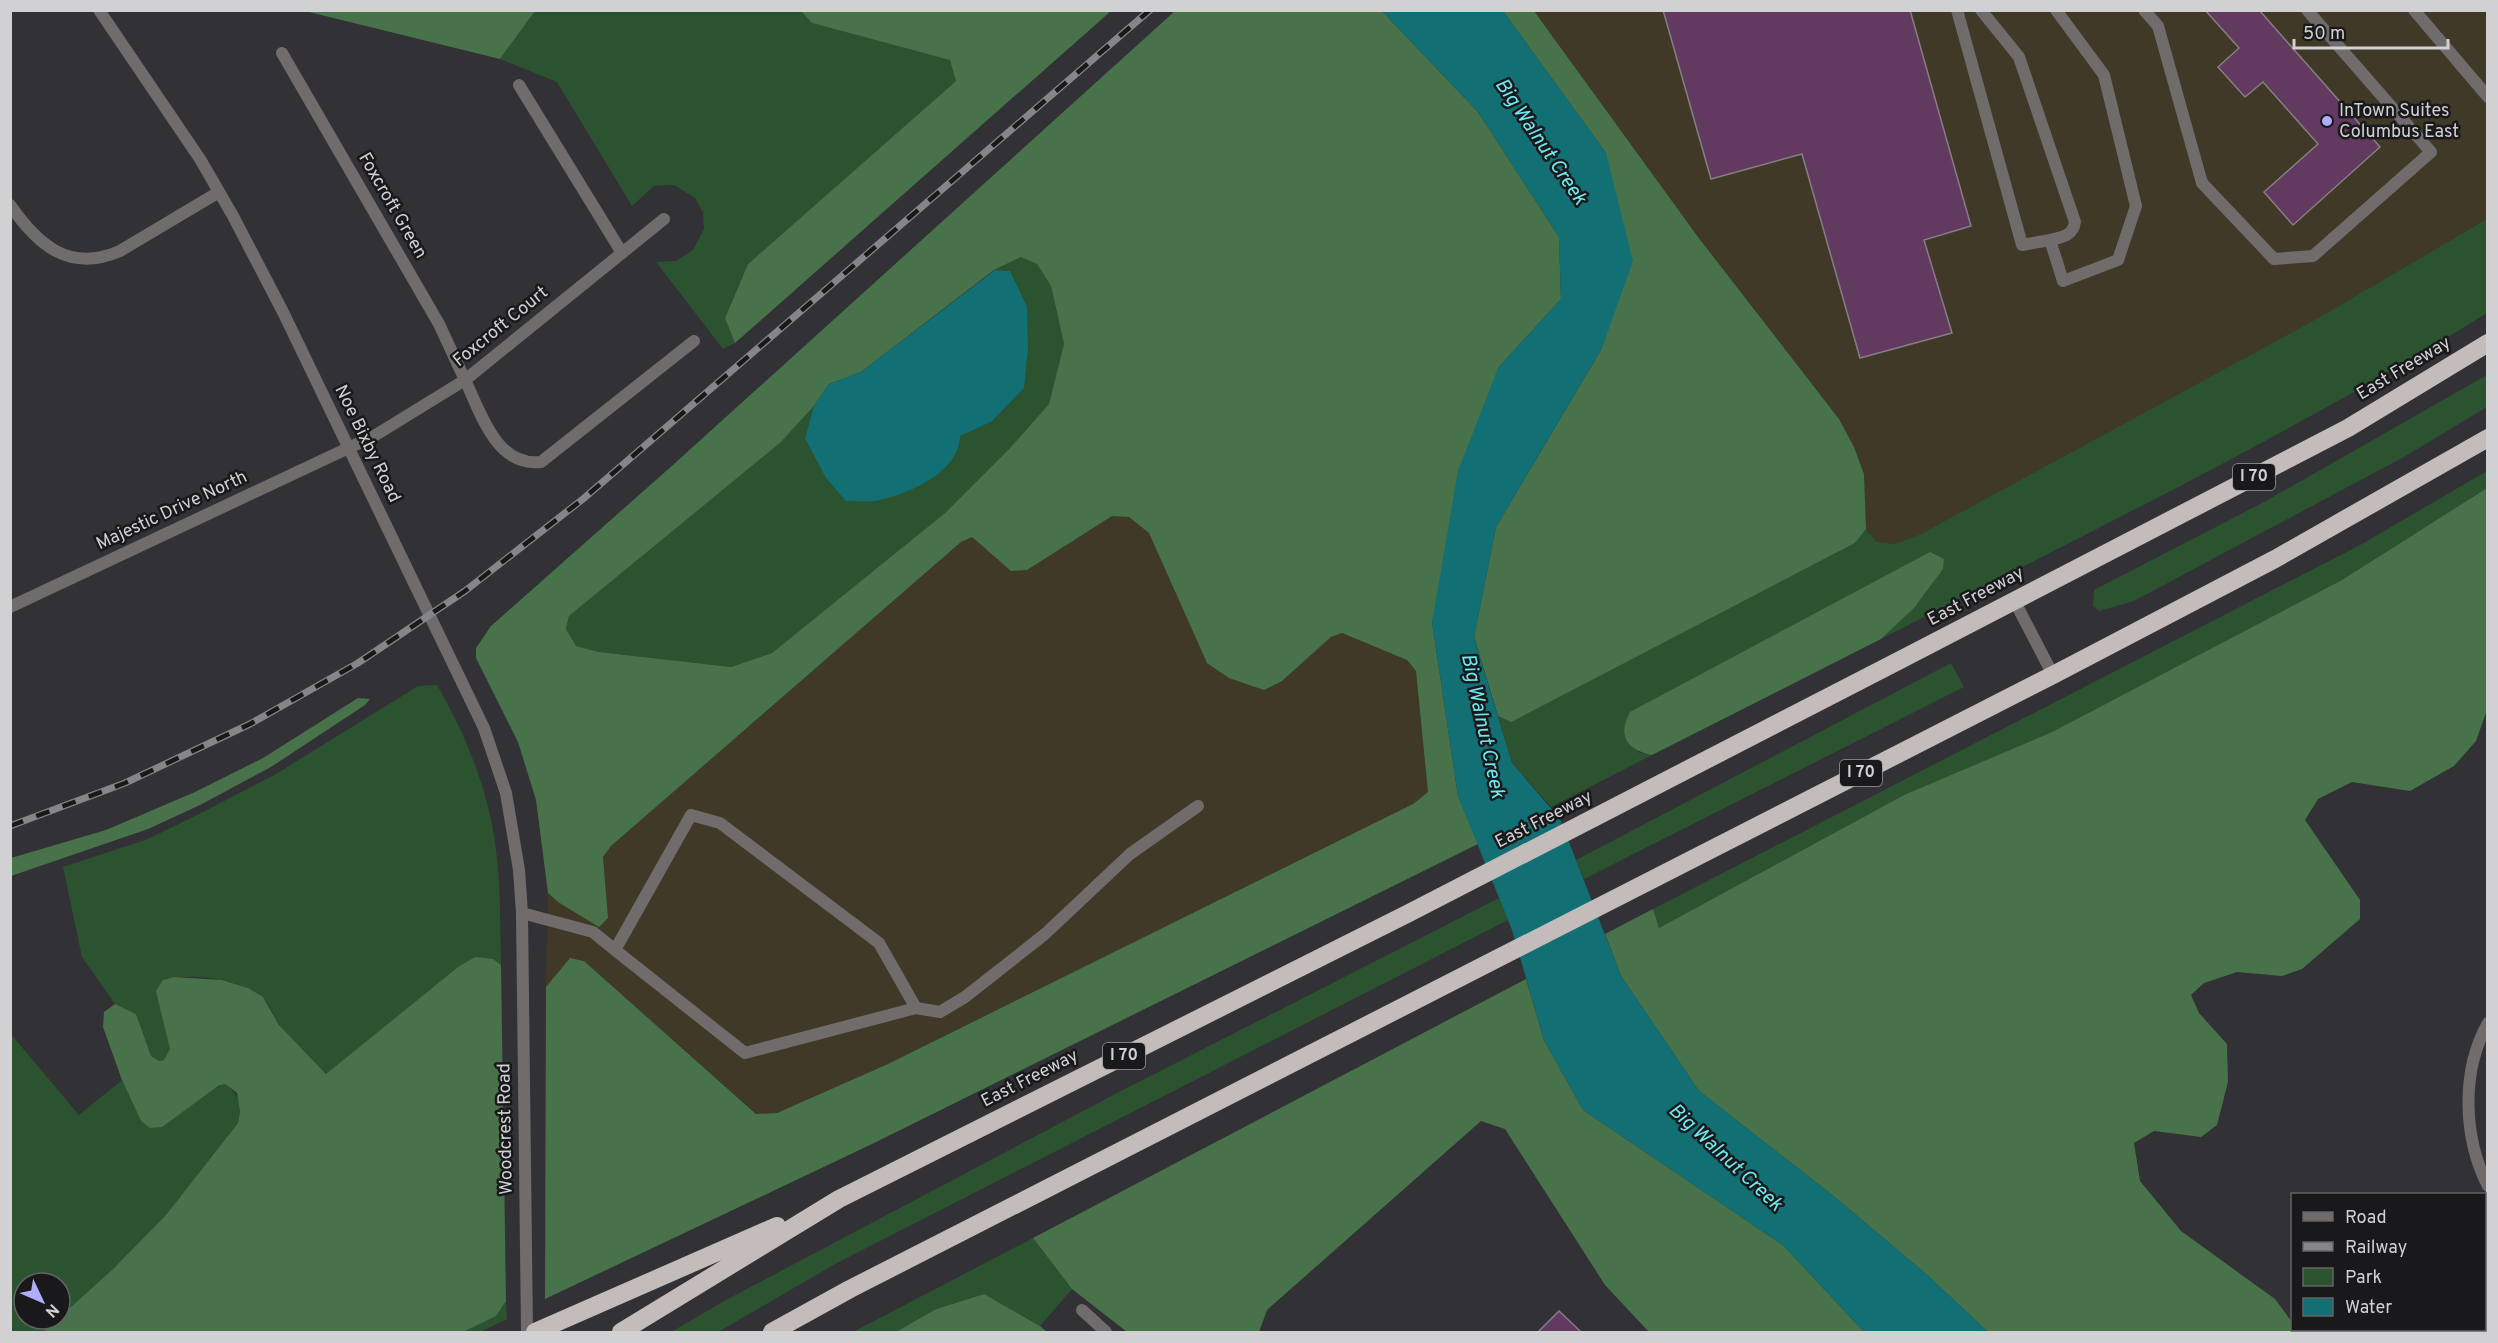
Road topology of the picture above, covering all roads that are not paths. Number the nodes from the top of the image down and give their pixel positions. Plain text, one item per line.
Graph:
1 (99, 10) edge
2 (1957, 10) edge
3 (1981, 10) edge
4 (2056, 10) edge
5 (2144, 10) edge
6 (2307, 10) edge
7 (2414, 10) edge
8 (282, 53) dead end
9 (519, 85) dead end
10 (2487, 97) edge
11 (219, 192) junction
12 (10, 205) edge
13 (664, 219) dead end
14 (2050, 240) junction
15 (622, 253) junction
16 (694, 341) dead end
17 (2487, 343) edge
18 (465, 380) junction
19 (2487, 438) edge
20 (348, 447) junction
21 (2014, 600) junction
22 (10, 607) edge
23 (2053, 675) junction
24 (1198, 806) dead end
25 (522, 919) junction
26 (615, 950) junction
27 (916, 1008) junction
28 (2487, 1023) edge
29 (2487, 1186) edge
30 (839, 1198) junction
31 (1082, 1310) dead end
32 (527, 1332) edge
33 (535, 1332) edge
34 (621, 1332) edge
35 (772, 1332) edge
36 (1106, 1332) edge

1 - 11 street, Noe Bixby Road
2 - 14 street
3 - 14 street
4 - 14 street
5 - 6 street
7 - 10 street
8 - 18 street, Foxcroft Green
9 - 15 street
11 - 12 street
11 - 20 street, Noe Bixby Road
13 - 15 street, Foxcroft Court
15 - 18 street, Foxcroft Court
16 - 18 street, Foxcroft Green
17 - 21 highway, East Freeway / I 70
18 - 20 street, Foxcroft Court
19 - 23 highway, I 70
20 - 22 street, Majestic Drive North
20 - 25 street, Noe Bixby Road
21 - 23 street
21 - 30 highway, East Freeway / I 70
23 - 35 highway, I 70
24 - 27 street
25 - 26 street
25 - 32 street, Woodcrest Road
26 - 27 street
26 - 27 street
28 - 29 street
30 - 33 highway
30 - 34 highway, East Freeway / I 70
31 - 36 street

